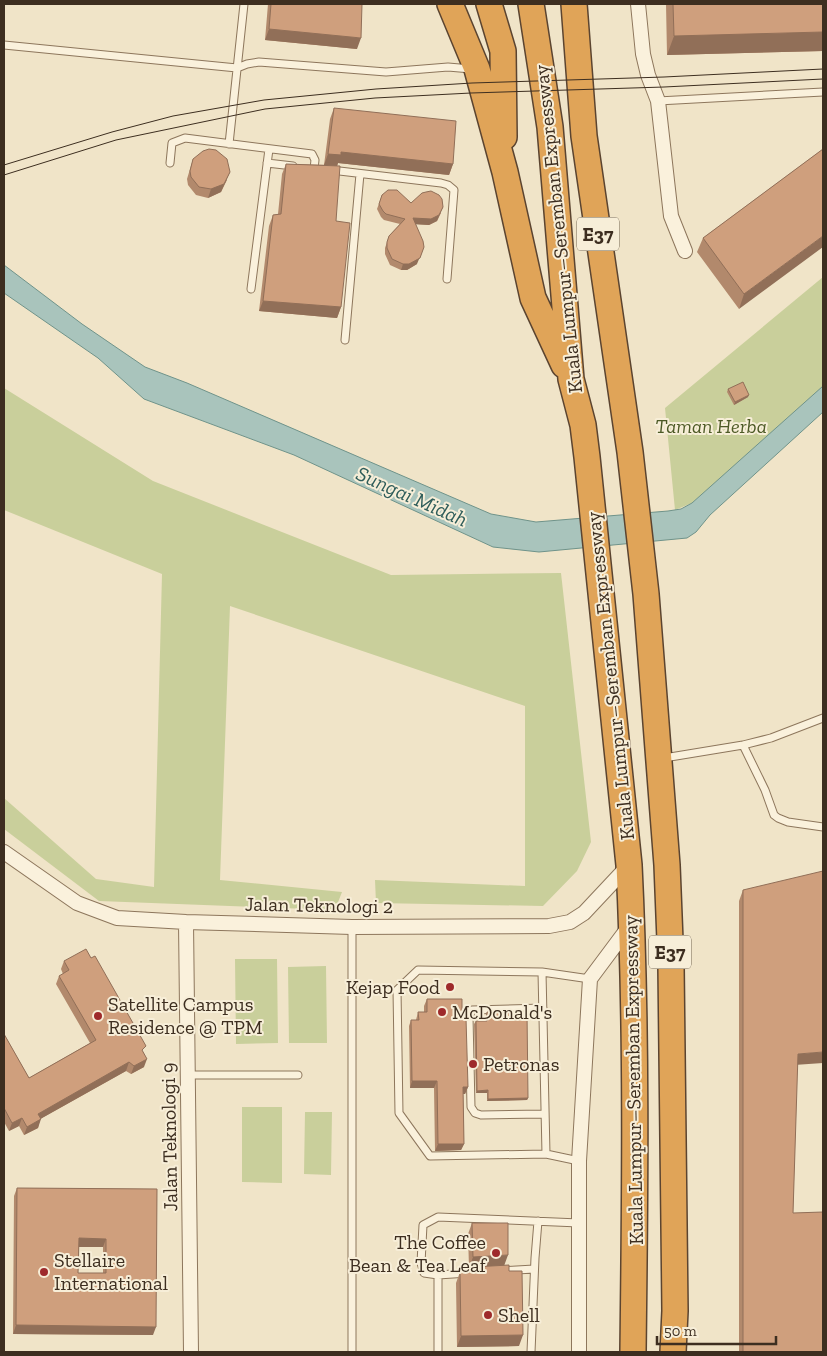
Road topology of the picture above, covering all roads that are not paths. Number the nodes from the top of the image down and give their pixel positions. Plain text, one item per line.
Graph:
1 (244, 4) edge
2 (450, 4) edge
3 (489, 4) edge
4 (531, 4) edge
5 (574, 4) edge
6 (638, 4) edge
7 (4, 46) edge
8 (237, 68) junction
9 (477, 69) junction
10 (823, 92) edge
11 (658, 101) junction
12 (229, 144) junction
13 (269, 148) junction
14 (170, 163) dead end
15 (268, 163) junction
16 (314, 168) junction
17 (504, 172) junction
18 (360, 174) junction
19 (685, 251) dead end
20 (447, 278) dead end
21 (251, 289) dead end
22 (345, 340) dead end
23 (571, 379) junction
24 (823, 718) edge
25 (743, 745) junction
26 (659, 759) junction
27 (823, 827) edge
28 (4, 852) edge
29 (629, 865) junction
30 (186, 922) junction
31 (632, 923) junction
32 (352, 927) junction
33 (542, 972) junction
34 (590, 979) junction
35 (543, 1008) junction
36 (188, 1075) junction
37 (298, 1075) dead end
38 (545, 1114) junction
39 (546, 1154) junction
40 (579, 1161) junction
41 (538, 1221) junction
42 (579, 1223) junction
43 (534, 1269) junction
44 (477, 1272) edge
45 (496, 1272) edge
46 (438, 1275) junction
47 (675, 1311) junction
48 (191, 1352) edge
49 (352, 1352) edge
50 (438, 1352) edge
51 (531, 1352) edge
52 (578, 1352) edge
53 (634, 1352) edge
54 (673, 1352) edge
55 (689, 1352) edge

1 - 8 lane
2 - 9 highway
3 - 17 highway
4 - 23 highway, Kuala Lumpur–Seremban Expressway / E37
5 - 26 highway, Kuala Lumpur–Seremban Expressway / E37
6 - 11 street
7 - 8 lane
8 - 9 lane
8 - 12 lane
9 - 17 highway
10 - 11 lane
11 - 19 street
12 - 13 lane
12 - 14 lane
13 - 15 lane
13 - 16 lane
15 - 16 lane
15 - 21 lane
16 - 18 lane
17 - 23 highway
18 - 20 lane
18 - 22 lane
23 - 29 highway, Kuala Lumpur–Seremban Expressway / E37
24 - 25 lane
25 - 26 lane
25 - 27 lane
26 - 47 highway, Kuala Lumpur–Seremban Expressway / E37
28 - 30 street, Jalan Teknologi 2
29 - 31 highway, Kuala Lumpur–Seremban Expressway / E37
29 - 32 street, Jalan Teknologi 2
30 - 32 street, Jalan Teknologi 2
30 - 36 street, Jalan Teknologi 9
31 - 34 street
31 - 53 highway, Kuala Lumpur–Seremban Expressway / E37
32 - 49 lane
33 - 34 lane
33 - 35 lane
33 - 39 lane
34 - 40 street
35 - 38 lane
35 - 38 lane
36 - 37 lane
36 - 48 street, Jalan Teknologi 9
38 - 39 lane
39 - 40 lane
40 - 42 street
41 - 42 lane
41 - 43 lane
41 - 46 lane
42 - 52 street
43 - 45 lane
43 - 51 lane
44 - 46 lane
46 - 50 lane
47 - 54 highway, Kuala Lumpur–Seremban Expressway / E37
47 - 55 highway

